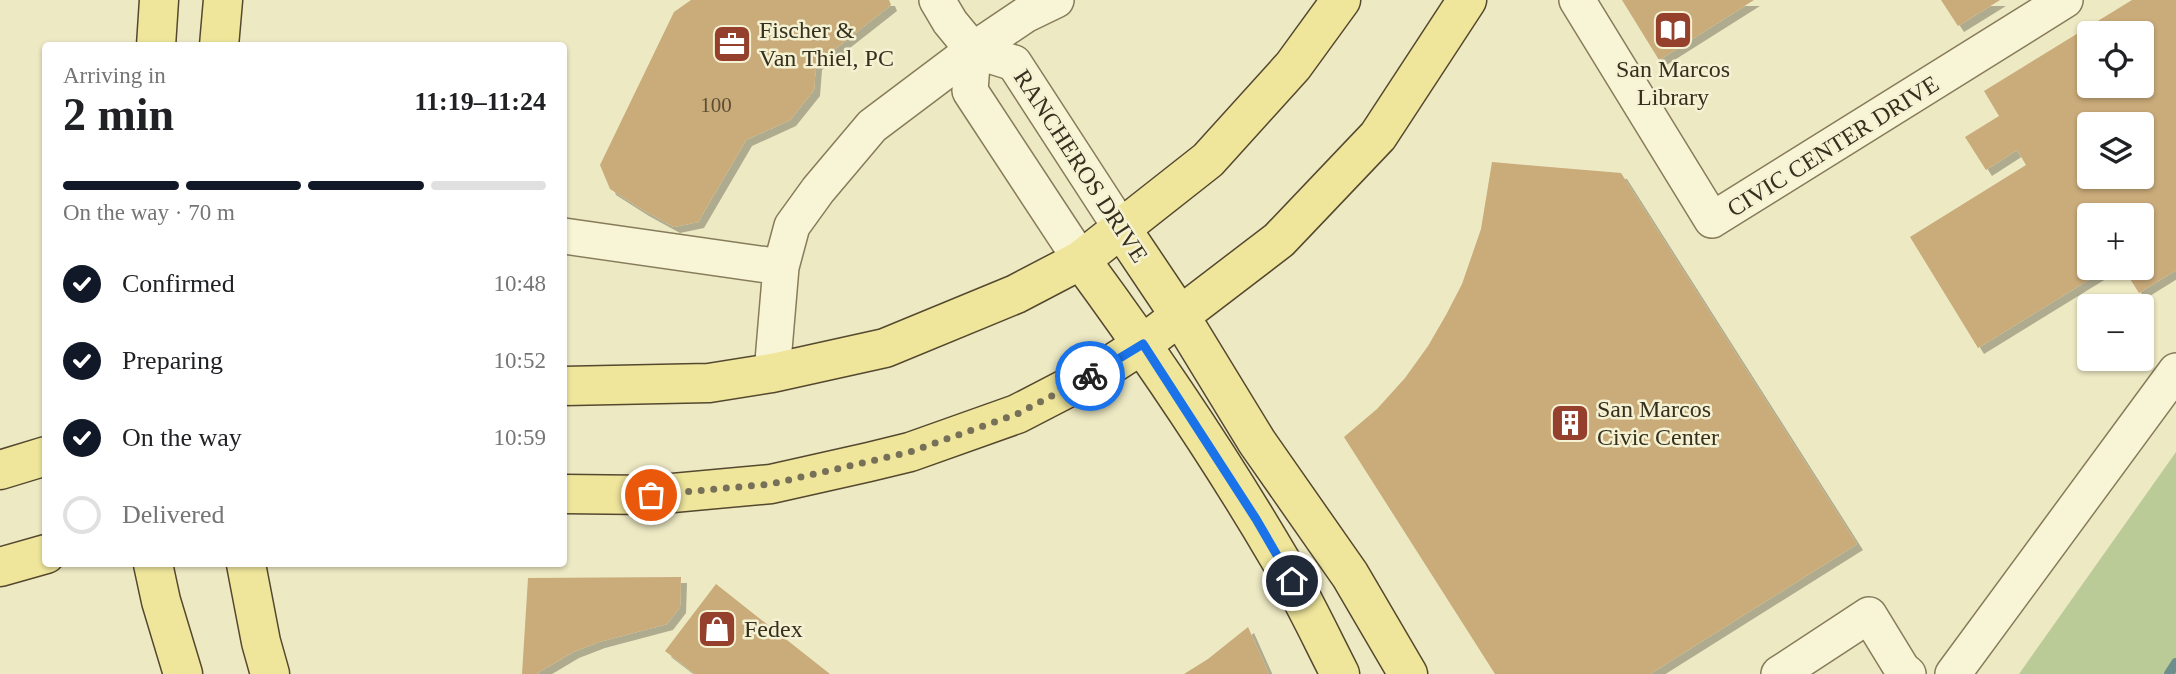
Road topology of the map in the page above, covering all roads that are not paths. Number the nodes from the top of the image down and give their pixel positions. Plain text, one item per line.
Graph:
1 (159, 0) edge
2 (223, 0) edge
3 (937, 0) edge
4 (1056, 0) edge
5 (1341, 0) edge
6 (1467, 0) edge
7 (1577, 0) edge
8 (2065, 0) edge
9 (156, 42) edge
10 (219, 42) edge
11 (973, 50) junction
12 (1121, 228) junction
13 (567, 236) edge
14 (1081, 260) junction
15 (781, 267) junction
16 (1180, 316) junction
17 (1143, 344) junction
18 (2176, 371) edge
19 (772, 373) junction
20 (567, 386) edge
21 (42, 457) edge
22 (0, 470) edge
23 (567, 494) edge
24 (42, 555) edge
25 (0, 567) edge
26 (154, 567) edge
27 (247, 567) edge
28 (1902, 672) edge
29 (183, 674) edge
30 (270, 674) edge
31 (1340, 674) edge
32 (1408, 674) edge
33 (1779, 674) edge
34 (1953, 674) edge

1 - 9 main road
2 - 10 main road
3 - 11 street
4 - 11 street
5 - 12 main road
6 - 16 main road
7 - 8 street, CIVIC CENTER DRIVE
11 - 12 street, RANCHEROS DRIVE
11 - 14 street, RANCHEROS DRIVE
11 - 15 street
12 - 14 main road
12 - 16 main road, RANCHEROS DRIVE
13 - 15 street
14 - 17 main road, RANCHEROS DRIVE
14 - 19 main road
15 - 19 street
16 - 17 main road
16 - 32 main road, RANCHEROS DRIVE
17 - 23 main road
17 - 31 main road, RANCHEROS DRIVE
18 - 34 street
19 - 20 main road
21 - 22 main road
24 - 25 main road
26 - 29 main road
27 - 30 main road
28 - 33 street

